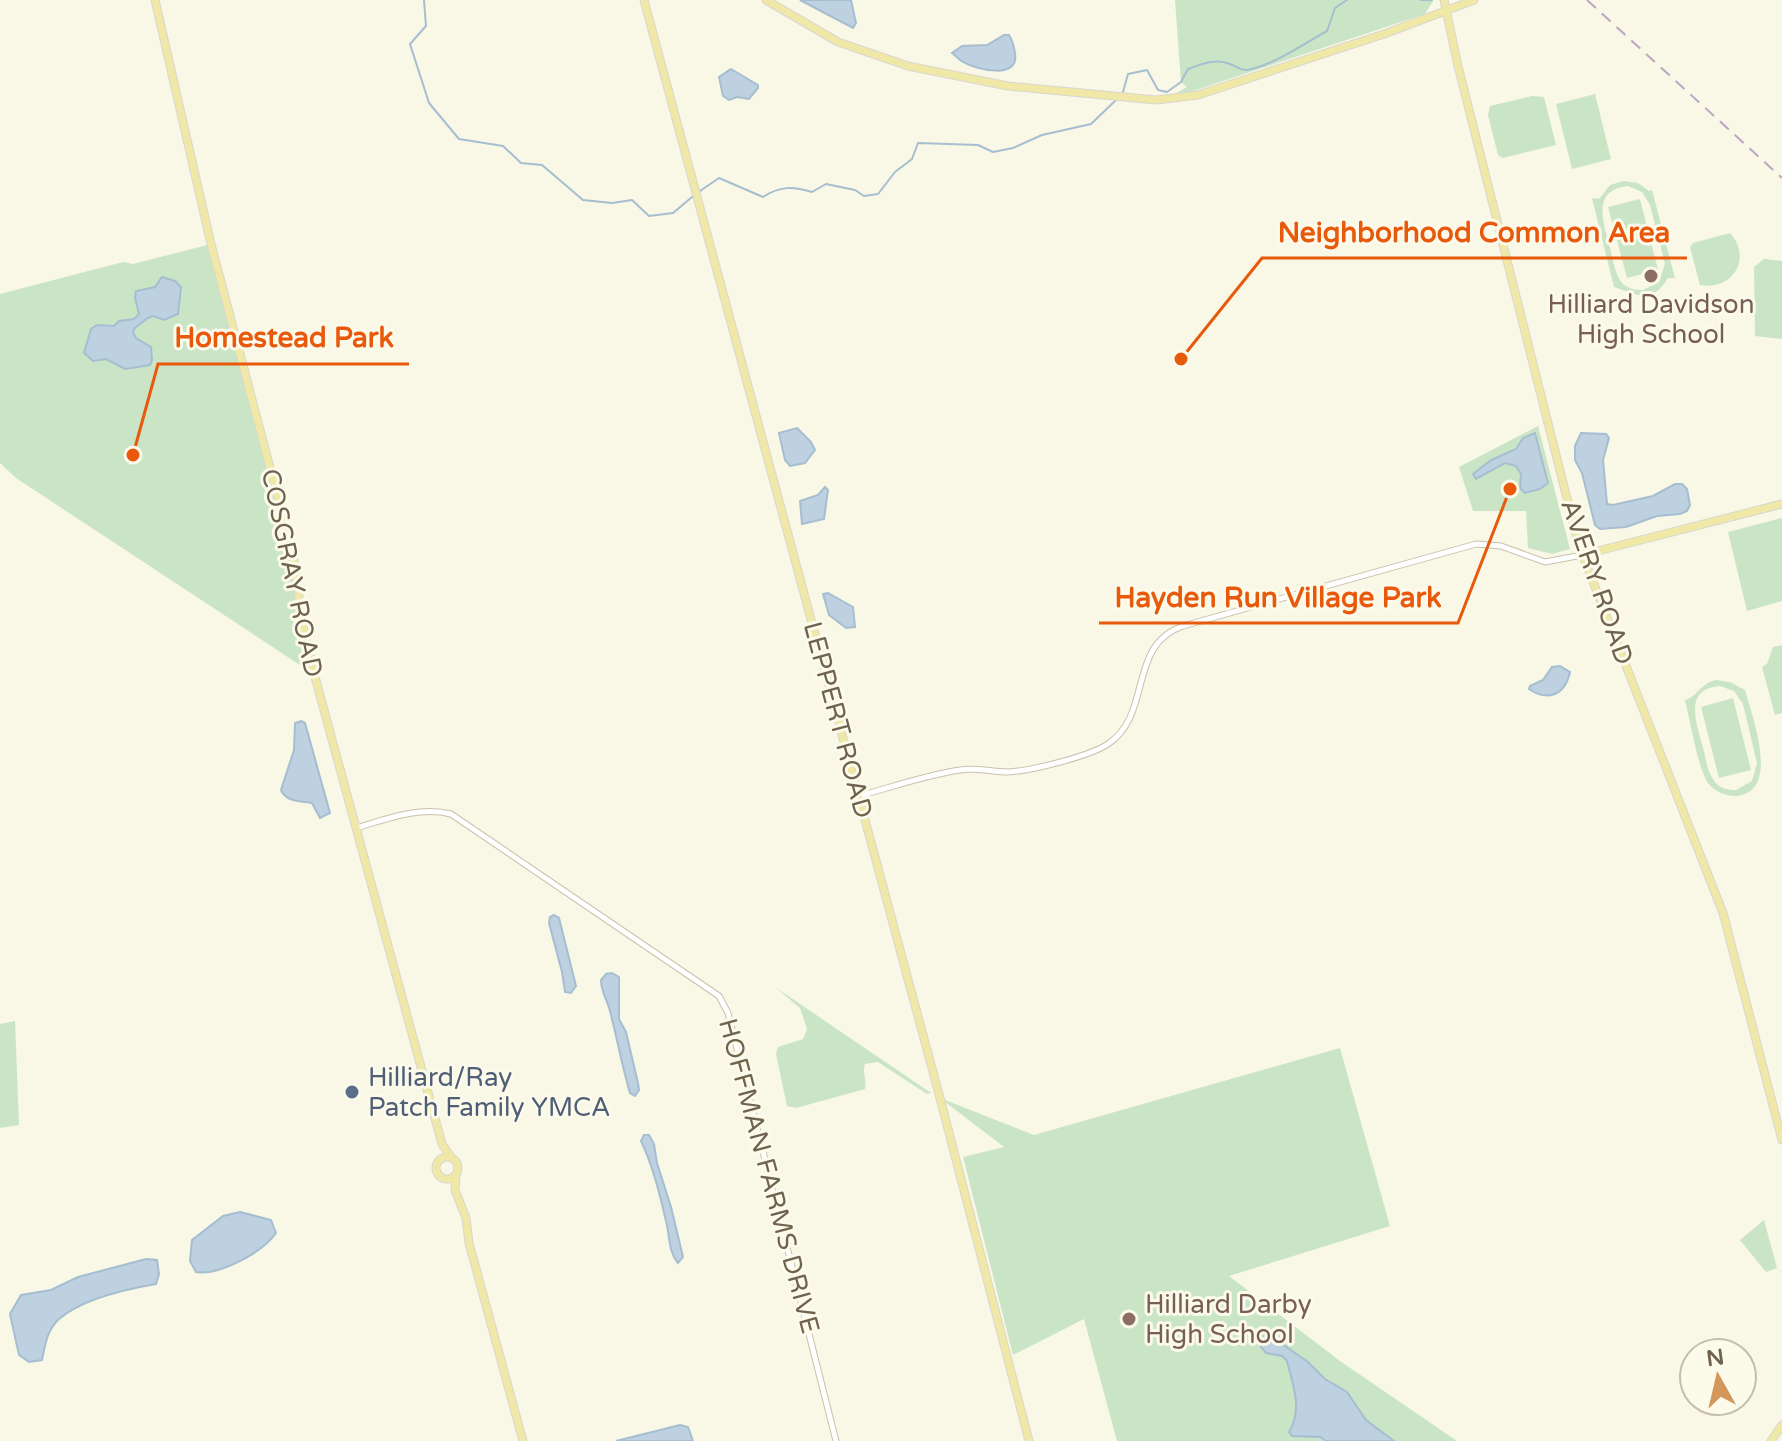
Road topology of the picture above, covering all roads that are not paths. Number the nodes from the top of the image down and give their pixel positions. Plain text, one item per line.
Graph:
1 (155, 0) edge
2 (644, 0) edge
3 (766, 0) edge
4 (1441, 0) edge
5 (1474, 0) edge
6 (1444, 12) junction
7 (1782, 504) edge
8 (1582, 555) junction
9 (859, 796) junction
10 (356, 828) junction
11 (1782, 1140) edge
12 (442, 1144) junction
13 (451, 1157) junction
14 (440, 1160) junction
15 (456, 1175) junction
16 (444, 1178) junction
17 (465, 1223) junction
18 (1782, 1425) edge
19 (523, 1441) edge
20 (836, 1441) edge
21 (1029, 1441) edge
22 (1771, 1441) edge

1 - 10 main road, COSGRAY ROAD
2 - 9 main road, LEPPERT ROAD
3 - 6 main road
4 - 6 main road, AVERY ROAD
5 - 6 main road
6 - 8 main road, AVERY ROAD
7 - 8 main road
8 - 9 street
8 - 11 main road, AVERY ROAD
9 - 21 main road, LEPPERT ROAD
10 - 12 main road, COSGRAY ROAD
10 - 20 street, HOFFMAN FARMS DRIVE
12 - 13 main road, COSGRAY ROAD
12 - 14 main road, COSGRAY ROAD
13 - 14 main road
13 - 15 main road
14 - 16 main road
15 - 16 main road
15 - 17 main road
16 - 17 main road
17 - 19 main road
18 - 22 main road

